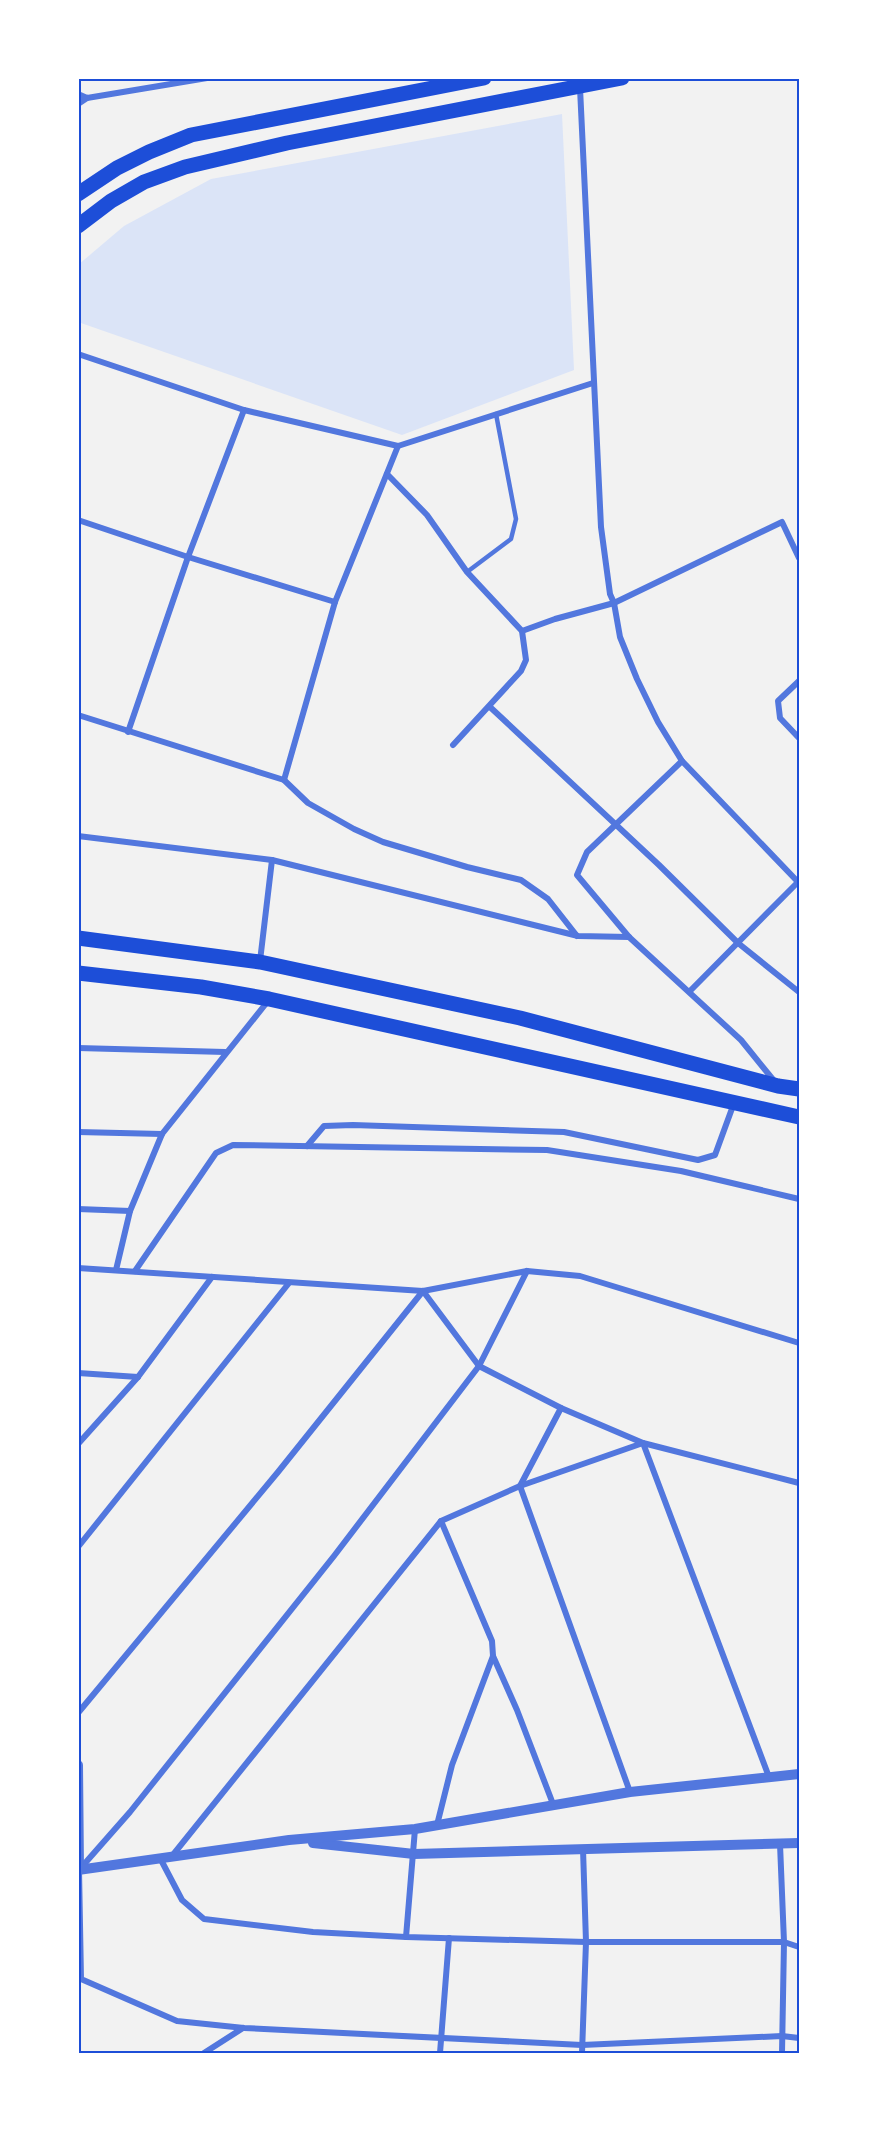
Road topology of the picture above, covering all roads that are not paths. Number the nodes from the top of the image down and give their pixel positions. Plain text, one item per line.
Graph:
1 (207, 78) edge
2 (484, 78) edge
3 (622, 78) edge
4 (579, 88) junction
5 (78, 94) edge
6 (87, 98) junction
7 (78, 104) edge
8 (78, 194) edge
9 (78, 225) edge
10 (78, 355) edge
11 (592, 383) junction
12 (244, 410) junction
13 (496, 414) junction
14 (398, 446) junction
15 (387, 474) junction
16 (78, 520) edge
17 (188, 557) junction
18 (799, 558) edge
19 (467, 572) junction
20 (335, 602) junction
21 (614, 603) junction
22 (522, 631) junction
23 (799, 681) edge
24 (490, 706) junction
25 (78, 715) edge
26 (128, 732) junction
27 (799, 738) edge
28 (453, 746) dead end
29 (682, 761) junction
30 (284, 780) junction
31 (616, 826) junction
32 (78, 836) edge
33 (272, 860) junction
34 (798, 882) edge
35 (578, 936) junction
36 (630, 937) junction
37 (78, 938) edge
38 (738, 943) junction
39 (260, 962) junction
40 (78, 973) edge
41 (690, 991) junction
42 (799, 992) edge
43 (269, 999) junction
44 (78, 1048) edge
45 (225, 1053) junction
46 (778, 1086) junction
47 (799, 1089) edge
48 (734, 1103) junction
49 (799, 1117) edge
50 (78, 1132) edge
51 (162, 1134) junction
52 (307, 1146) junction
53 (799, 1199) edge
54 (78, 1209) edge
55 (130, 1211) junction
56 (78, 1268) edge
57 (116, 1270) junction
58 (135, 1271) junction
59 (527, 1271) junction
60 (212, 1277) junction
61 (289, 1283) junction
62 (423, 1291) junction
63 (799, 1343) edge
64 (479, 1366) junction
65 (78, 1373) edge
66 (138, 1377) junction
67 (561, 1408) junction
68 (643, 1443) junction
69 (78, 1444) edge
70 (799, 1483) edge
71 (520, 1486) junction
72 (441, 1521) junction
73 (78, 1547) edge
74 (493, 1656) junction
75 (78, 1713) edge
76 (78, 1765) edge
77 (799, 1774) edge
78 (768, 1777) junction
79 (630, 1792) junction
80 (554, 1804) junction
81 (437, 1825) junction
82 (415, 1829) junction
83 (289, 1840) junction
84 (780, 1844) junction
85 (799, 1844) edge
86 (583, 1849) junction
87 (414, 1854) junction
88 (172, 1856) junction
89 (160, 1858) junction
90 (78, 1870) edge
91 (406, 1937) junction
92 (449, 1938) junction
93 (586, 1942) junction
94 (784, 1942) junction
95 (799, 1947) edge
96 (80, 1979) edge
97 (244, 2028) junction
98 (782, 2036) junction
99 (799, 2037) edge
100 (441, 2038) junction
101 (582, 2045) junction
102 (204, 2053) edge
103 (440, 2053) edge
104 (582, 2053) edge
105 (782, 2053) edge

1 - 6 street
2 - 8 main road
3 - 4 main road
4 - 9 main road
4 - 11 street
5 - 6 street
6 - 7 street
10 - 12 street
11 - 13 street
11 - 21 street
12 - 14 street
12 - 17 street
13 - 14 street
13 - 19 lane
14 - 15 street
15 - 19 street
15 - 20 street
16 - 17 street
17 - 20 street
17 - 26 street
18 - 21 street
19 - 22 street
20 - 30 street
21 - 22 street
21 - 29 street
22 - 24 street
23 - 27 street
24 - 28 street
24 - 31 street
25 - 26 street
26 - 30 street
29 - 31 street
29 - 34 street
30 - 35 street
31 - 36 street
31 - 38 street
32 - 33 street
33 - 35 street
33 - 39 street
34 - 38 street
35 - 36 street
36 - 41 street
37 - 39 main road
38 - 41 street
38 - 42 street
39 - 46 main road
40 - 43 main road
41 - 46 street
43 - 45 street
43 - 48 main road
44 - 45 street
45 - 51 street
46 - 47 main road
48 - 49 main road
48 - 52 street
50 - 51 street
51 - 55 street
52 - 53 street
52 - 58 street
54 - 55 street
55 - 57 street
56 - 57 street
57 - 58 street
58 - 60 street
59 - 62 street
59 - 63 street
59 - 64 street
60 - 61 street
60 - 66 street
61 - 62 street
61 - 73 street
62 - 64 street
62 - 75 street
64 - 67 street
64 - 90 street
65 - 66 street
66 - 69 street
67 - 68 street
67 - 71 street
68 - 70 street
68 - 71 street
68 - 78 street
71 - 72 street
71 - 79 street
72 - 74 street
72 - 88 street
74 - 80 street
74 - 81 street
76 - 90 street
77 - 78 street
78 - 79 street
79 - 80 street
80 - 81 street
81 - 82 street
82 - 83 street
82 - 87 street
83 - 87 street
83 - 88 street
84 - 85 street
84 - 86 street
84 - 94 street
86 - 87 street
86 - 93 street
87 - 91 street
88 - 89 street
89 - 90 street
89 - 91 street
90 - 96 street
91 - 92 street
92 - 93 street
92 - 100 street
93 - 94 street
93 - 101 street
94 - 95 street
94 - 98 street
96 - 97 street
97 - 100 street
97 - 102 street
98 - 99 street
98 - 101 street
98 - 105 street
100 - 101 street
100 - 103 street
101 - 104 street

